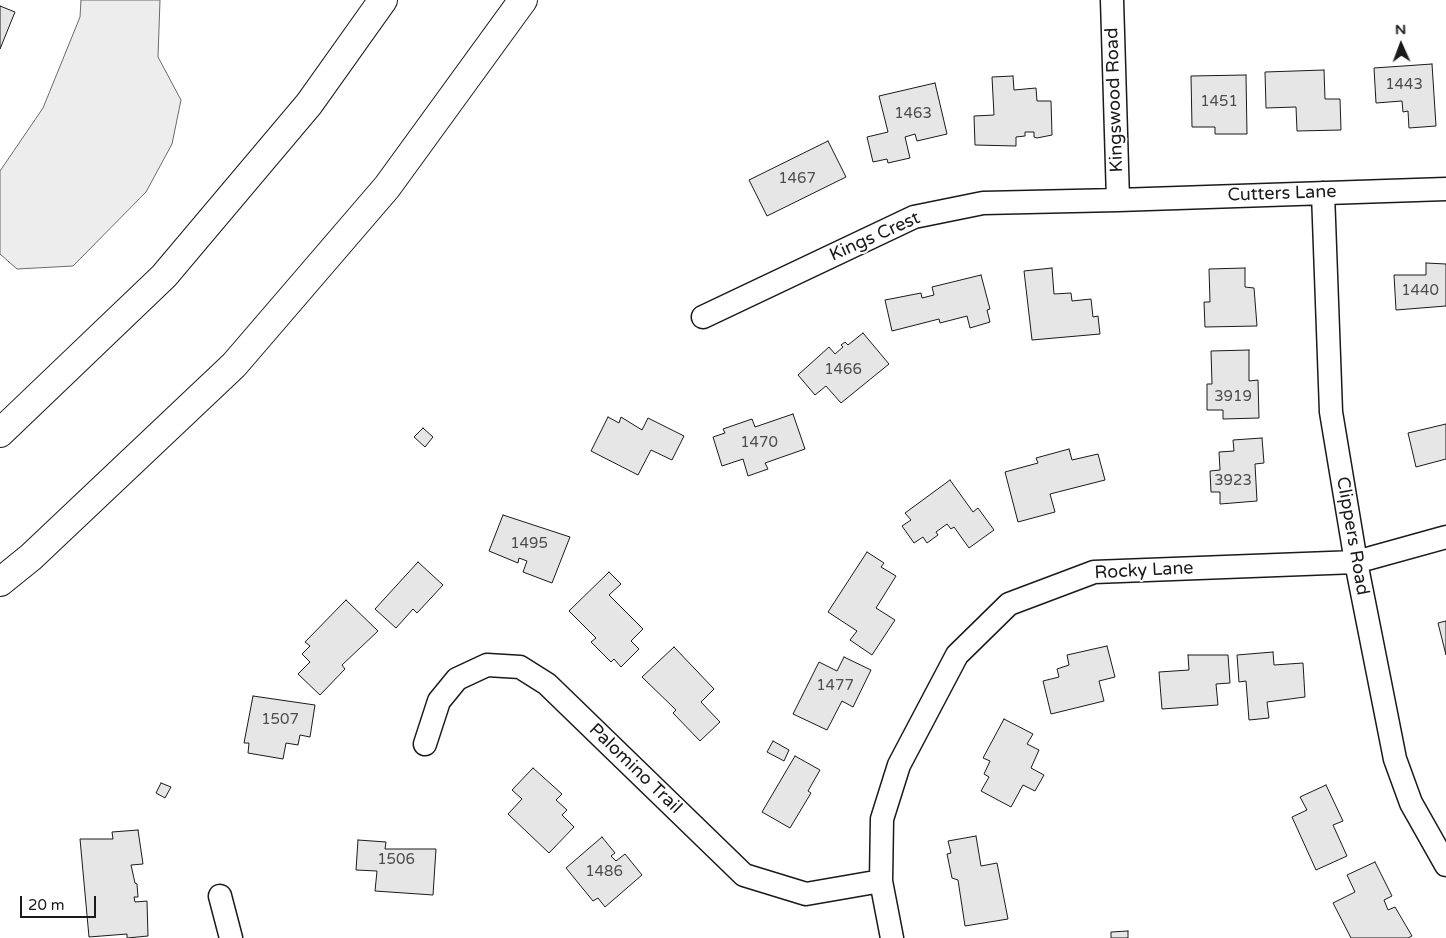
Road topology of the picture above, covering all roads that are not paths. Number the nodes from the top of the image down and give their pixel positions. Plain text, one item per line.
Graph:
1 (383, 0) edge
2 (523, 0) edge
3 (1112, 0) edge
4 (1446, 189) edge
5 (1323, 192) junction
6 (1118, 200) junction
7 (703, 316) dead end
8 (0, 433) edge
9 (1446, 537) edge
10 (1356, 562) junction
11 (0, 582) edge
12 (425, 744) dead end
13 (1446, 865) edge
14 (881, 882) junction
15 (220, 896) dead end
16 (231, 938) edge
17 (892, 938) edge

1 - 8 highway
2 - 11 highway
3 - 6 street, Kingswood Road
4 - 5 street, Cutters Lane
5 - 6 street, Cutters Lane
5 - 10 street, Clippers Road
6 - 7 street, Kings Crest
9 - 10 street, Rocky Lane
10 - 13 street, Clippers Road
10 - 14 street, Rocky Lane
12 - 14 street, Palomino Trail
14 - 17 street, Rocky Lane
15 - 16 street

